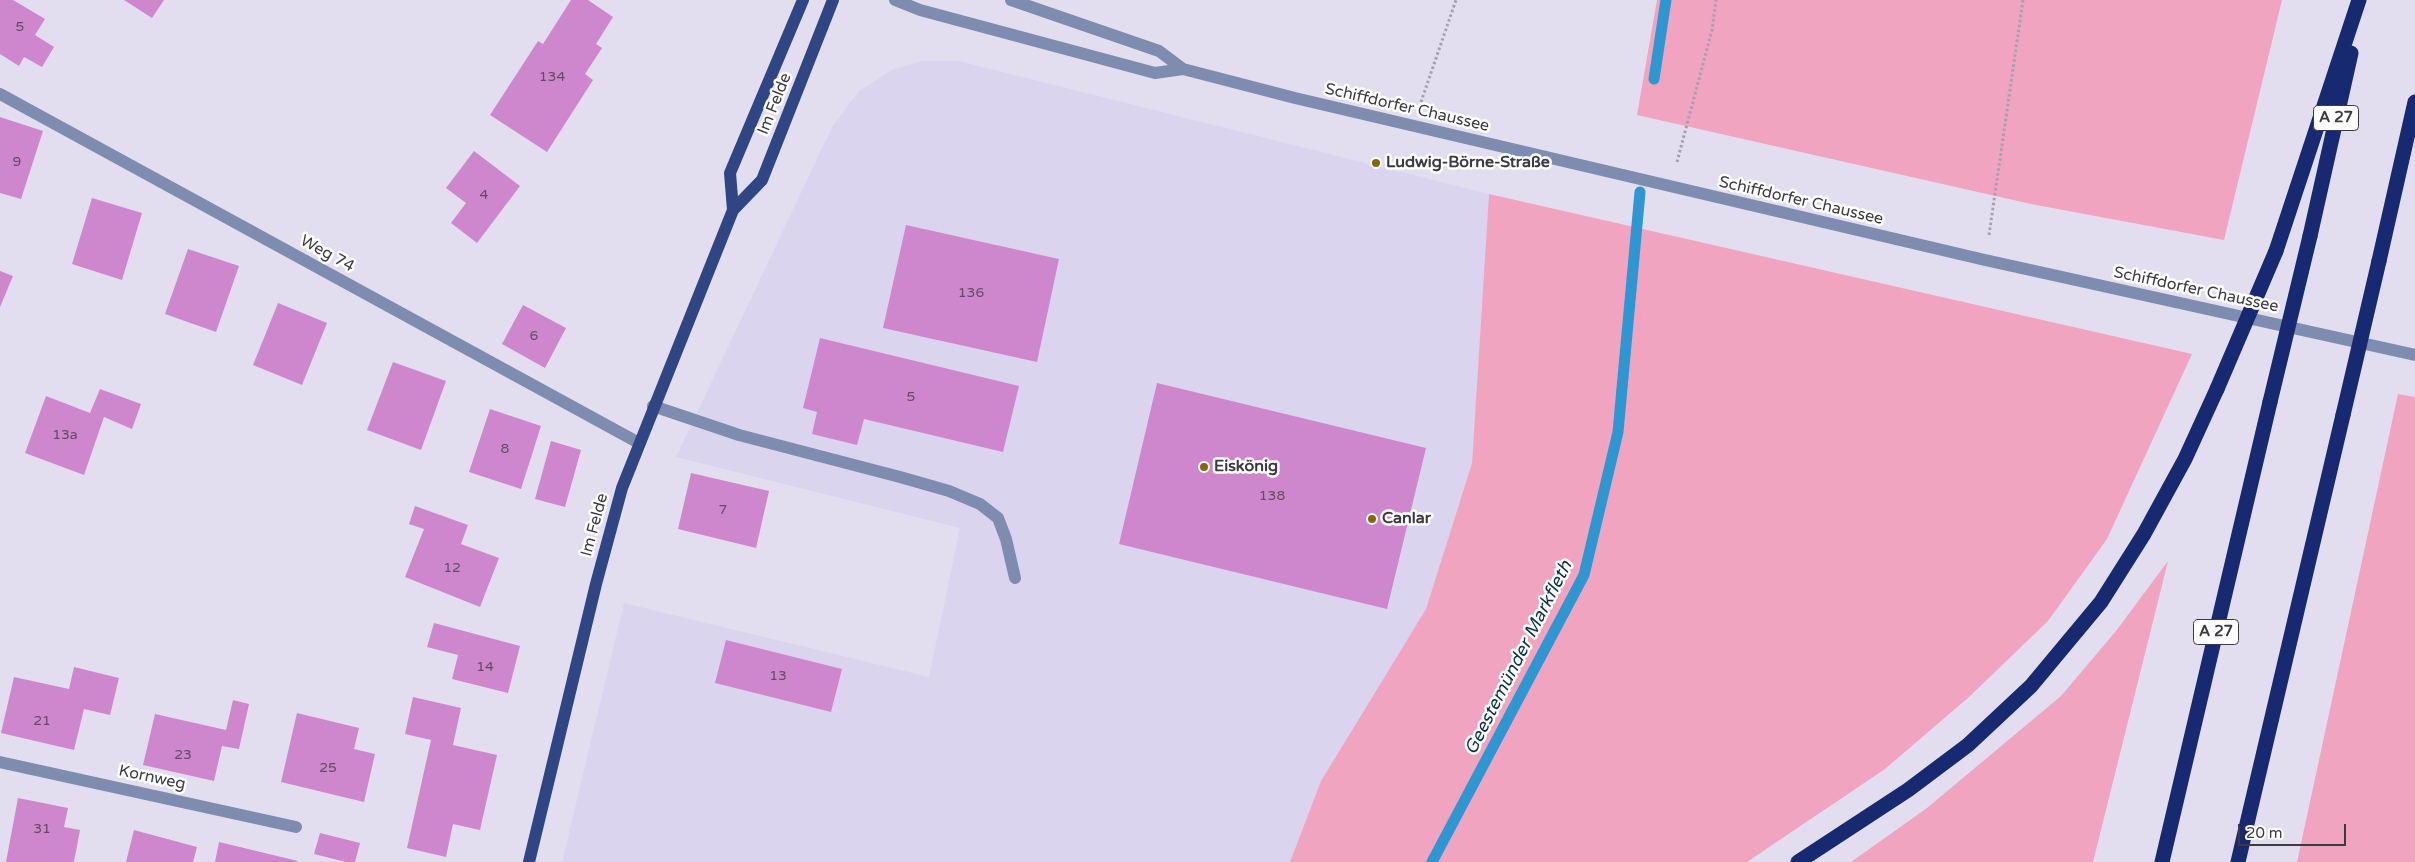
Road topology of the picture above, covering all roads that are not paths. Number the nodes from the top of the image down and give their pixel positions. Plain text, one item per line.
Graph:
1 (803, 0) edge
2 (833, 0) edge
3 (895, 0) edge
4 (1011, 0) edge
5 (2361, 0) edge
6 (1182, 69) junction
7 (0, 94) edge
8 (2415, 102) edge
9 (732, 210) junction
10 (2415, 355) edge
11 (653, 406) junction
12 (639, 442) junction
13 (1015, 578) dead end
14 (0, 762) edge
15 (296, 826) dead end
16 (529, 862) edge
17 (1798, 862) edge
18 (2162, 862) edge
19 (2238, 862) edge

1 - 9 main road, Im Felde
2 - 9 main road, Im Felde
3 - 6 street, Schiffdorfer Chaussee
4 - 6 street, Schiffdorfer Chaussee
5 - 17 highway, bridge
5 - 18 highway, A 27, bridge
6 - 10 street, Schiffdorfer Chaussee
7 - 12 street, Weg 74
8 - 19 highway, bridge
9 - 11 main road, Im Felde
11 - 12 main road, Im Felde
11 - 13 street
12 - 16 main road, Im Felde
14 - 15 street, Kornweg

